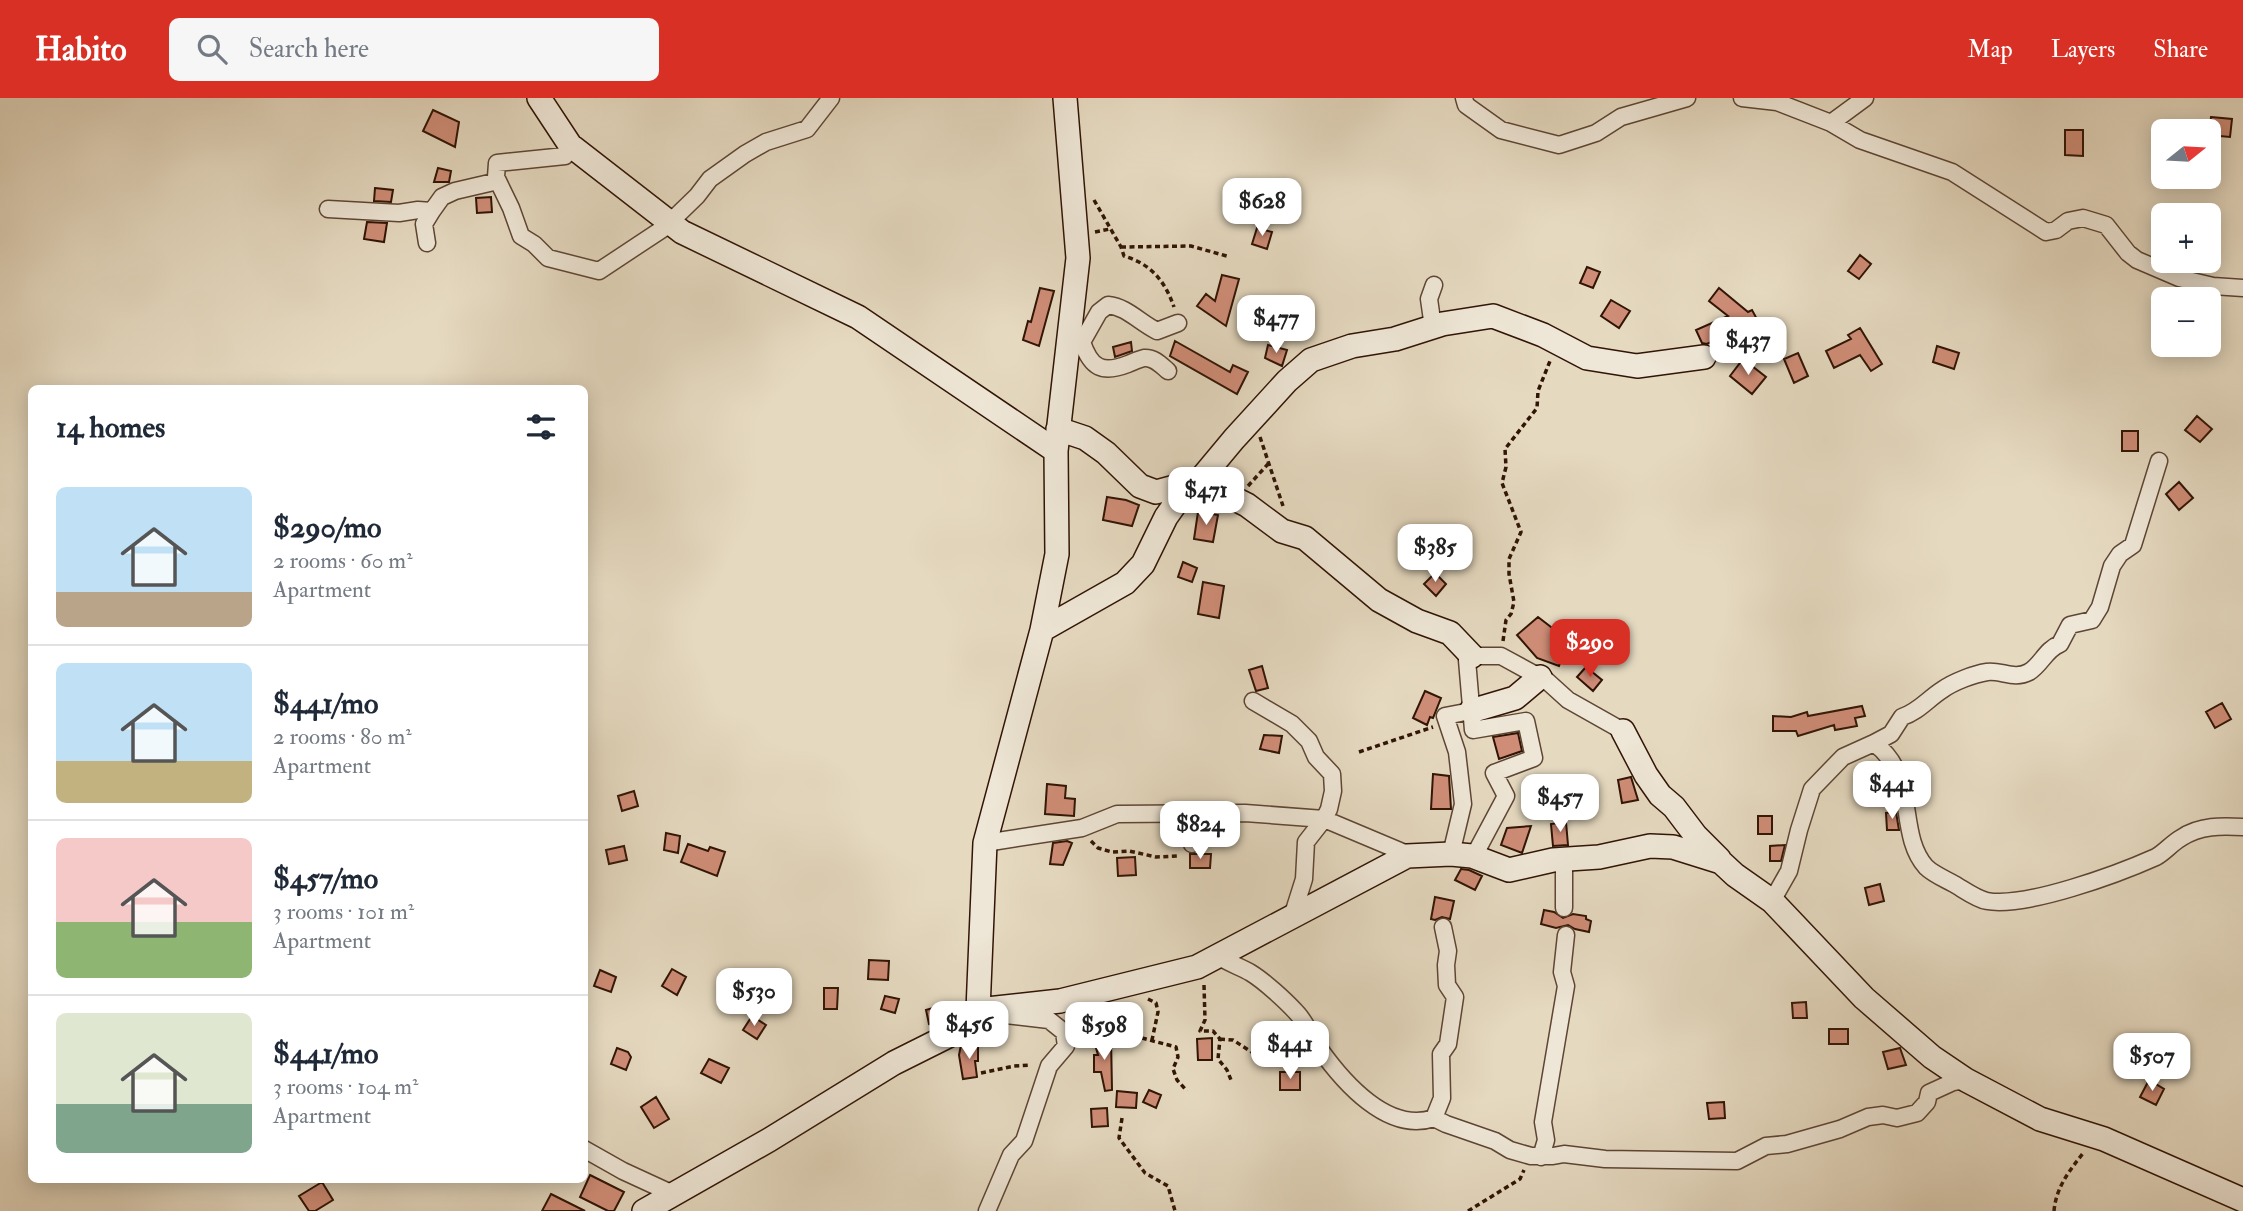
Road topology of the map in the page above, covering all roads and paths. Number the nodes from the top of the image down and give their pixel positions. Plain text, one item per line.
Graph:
1 (539, 98) edge
2 (831, 98) edge
3 (1065, 98) edge
4 (1464, 98) edge
5 (1687, 98) edge
6 (1742, 98) edge
7 (1865, 98) edge
8 (1831, 123) junction
9 (570, 145) junction
10 (1071, 171) junction
11 (498, 181) junction
12 (328, 209) dead end
13 (432, 211) junction
14 (669, 223) junction
15 (427, 243) dead end
16 (1122, 247) junction
17 (1230, 257) dead end
18 (1434, 285) dead end
19 (2243, 288) edge
20 (1178, 323) joint
21 (1433, 327) junction
22 (1076, 338) junction
23 (1559, 343) junction
24 (1704, 357) dead end
25 (1168, 371) dead end
26 (1251, 420) junction
27 (1057, 440) junction
28 (2159, 461) dead end
29 (1268, 464) junction
30 (1196, 481) junction
31 (1248, 486) dead end
32 (1298, 536) junction
33 (1042, 631) junction
34 (1472, 656) junction
35 (1502, 656) junction
36 (1540, 677) junction
37 (1253, 701) dead end
38 (1471, 711) junction
39 (1445, 716) junction
40 (1623, 731) joint
41 (1874, 743) junction
42 (1359, 752) dead end
43 (1233, 813) junction
44 (1324, 819) junction
45 (2243, 827) edge
46 (1082, 828) junction
47 (985, 843) junction
48 (1192, 844) dead end
49 (1463, 855) junction
50 (1179, 856) dead end
51 (1412, 856) junction
52 (1564, 859) junction
53 (1721, 862) junction
54 (1772, 901) junction
55 (1564, 908) dead end
56 (1292, 917) junction
57 (1443, 926) dead end
58 (1566, 935) dead end
59 (1218, 956) junction
60 (1197, 967) junction
61 (1130, 984) junction
62 (978, 1010) junction
63 (1125, 1037) dead end
64 (1220, 1039) junction
65 (1152, 1040) junction
66 (1264, 1060) dead end
67 (1049, 1066) junction
68 (981, 1073) dead end
69 (1231, 1080) dead end
70 (1966, 1080) junction
71 (1187, 1091) dead end
72 (1122, 1118) dead end
73 (1434, 1118) junction
74 (2091, 1135) junction
75 (588, 1151) edge
76 (1536, 1156) junction
77 (2243, 1200) edge
78 (669, 1203) edge
79 (644, 1211) edge
80 (987, 1211) edge
81 (1175, 1211) edge
82 (1468, 1211) edge
83 (2053, 1211) edge

1 - 9 street
2 - 14 street
3 - 10 street
4 - 5 street
6 - 8 street
7 - 8 street
8 - 19 street
9 - 11 street
9 - 14 street
10 - 16 path
10 - 22 street
11 - 13 street
11 - 14 street
12 - 13 street
13 - 15 street
14 - 27 street
16 - 17 path
16 - 20 path
18 - 21 street
20 - 22 street
21 - 23 street
21 - 26 street
22 - 25 street
22 - 27 street
23 - 24 street
23 - 35 path
26 - 29 path
26 - 30 street
27 - 30 street
27 - 33 street
28 - 41 street
29 - 31 path
29 - 32 path
30 - 32 street
30 - 33 street
32 - 34 street
33 - 47 street
34 - 35 street
34 - 38 street
35 - 36 street
36 - 38 street
36 - 40 street
37 - 44 street
38 - 39 street
38 - 49 street
39 - 42 path
39 - 49 street
40 - 53 street
41 - 45 street
41 - 54 street
43 - 44 street
43 - 46 street
43 - 48 street
44 - 51 street
44 - 56 street
46 - 47 street
46 - 50 path
47 - 62 street
49 - 51 street
49 - 52 street
51 - 56 street
52 - 53 street
52 - 55 street
53 - 54 street
54 - 70 street
56 - 59 street
57 - 73 street
58 - 76 street
59 - 60 street
59 - 73 street
60 - 61 street
60 - 64 path
61 - 62 street
61 - 65 path
62 - 67 street
62 - 78 street
63 - 65 path
64 - 66 path
64 - 69 path
65 - 71 path
67 - 68 path
67 - 80 street
70 - 74 street
70 - 76 street
72 - 81 path
73 - 76 street
74 - 77 street
74 - 83 path
75 - 78 street
76 - 82 path
78 - 79 street

